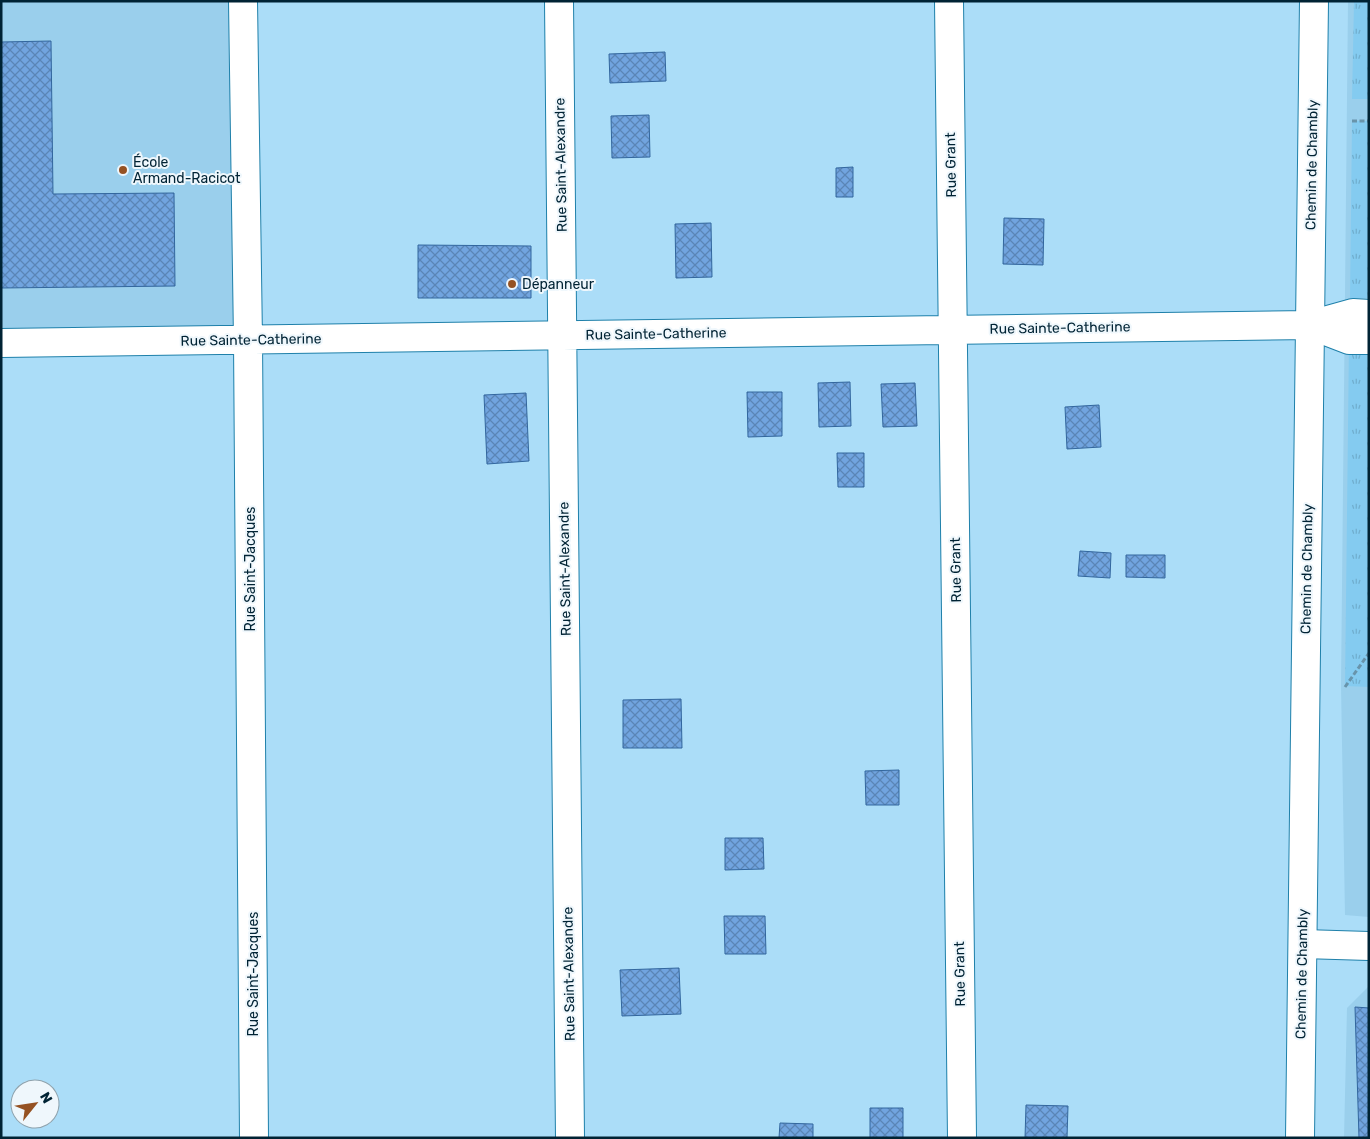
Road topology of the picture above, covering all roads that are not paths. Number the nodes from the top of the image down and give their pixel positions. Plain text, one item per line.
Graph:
1 (243, 1) edge
2 (559, 1) edge
3 (949, 1) edge
4 (1314, 1) edge
5 (1369, 314) edge
6 (1310, 325) junction
7 (953, 330) junction
8 (563, 335) junction
9 (248, 340) junction
10 (1369, 340) edge
11 (1, 343) edge
12 (1303, 944) junction
13 (1369, 946) edge
14 (254, 1138) edge
15 (570, 1138) edge
16 (962, 1138) edge
17 (1300, 1138) edge

1 - 9 street, Rue Saint-Jacques
2 - 8 street, Rue Saint-Alexandre
3 - 7 street, Rue Grant
4 - 6 street, Chemin de Chambly
5 - 6 street
6 - 7 street, Rue Sainte-Catherine
6 - 10 street
6 - 12 street, Chemin de Chambly
7 - 8 street, Rue Sainte-Catherine
7 - 16 street, Rue Grant
8 - 9 street, Rue Sainte-Catherine
8 - 15 street, Rue Saint-Alexandre
9 - 11 street, Rue Sainte-Catherine
9 - 14 street, Rue Saint-Jacques
12 - 13 street
12 - 17 street, Chemin de Chambly

